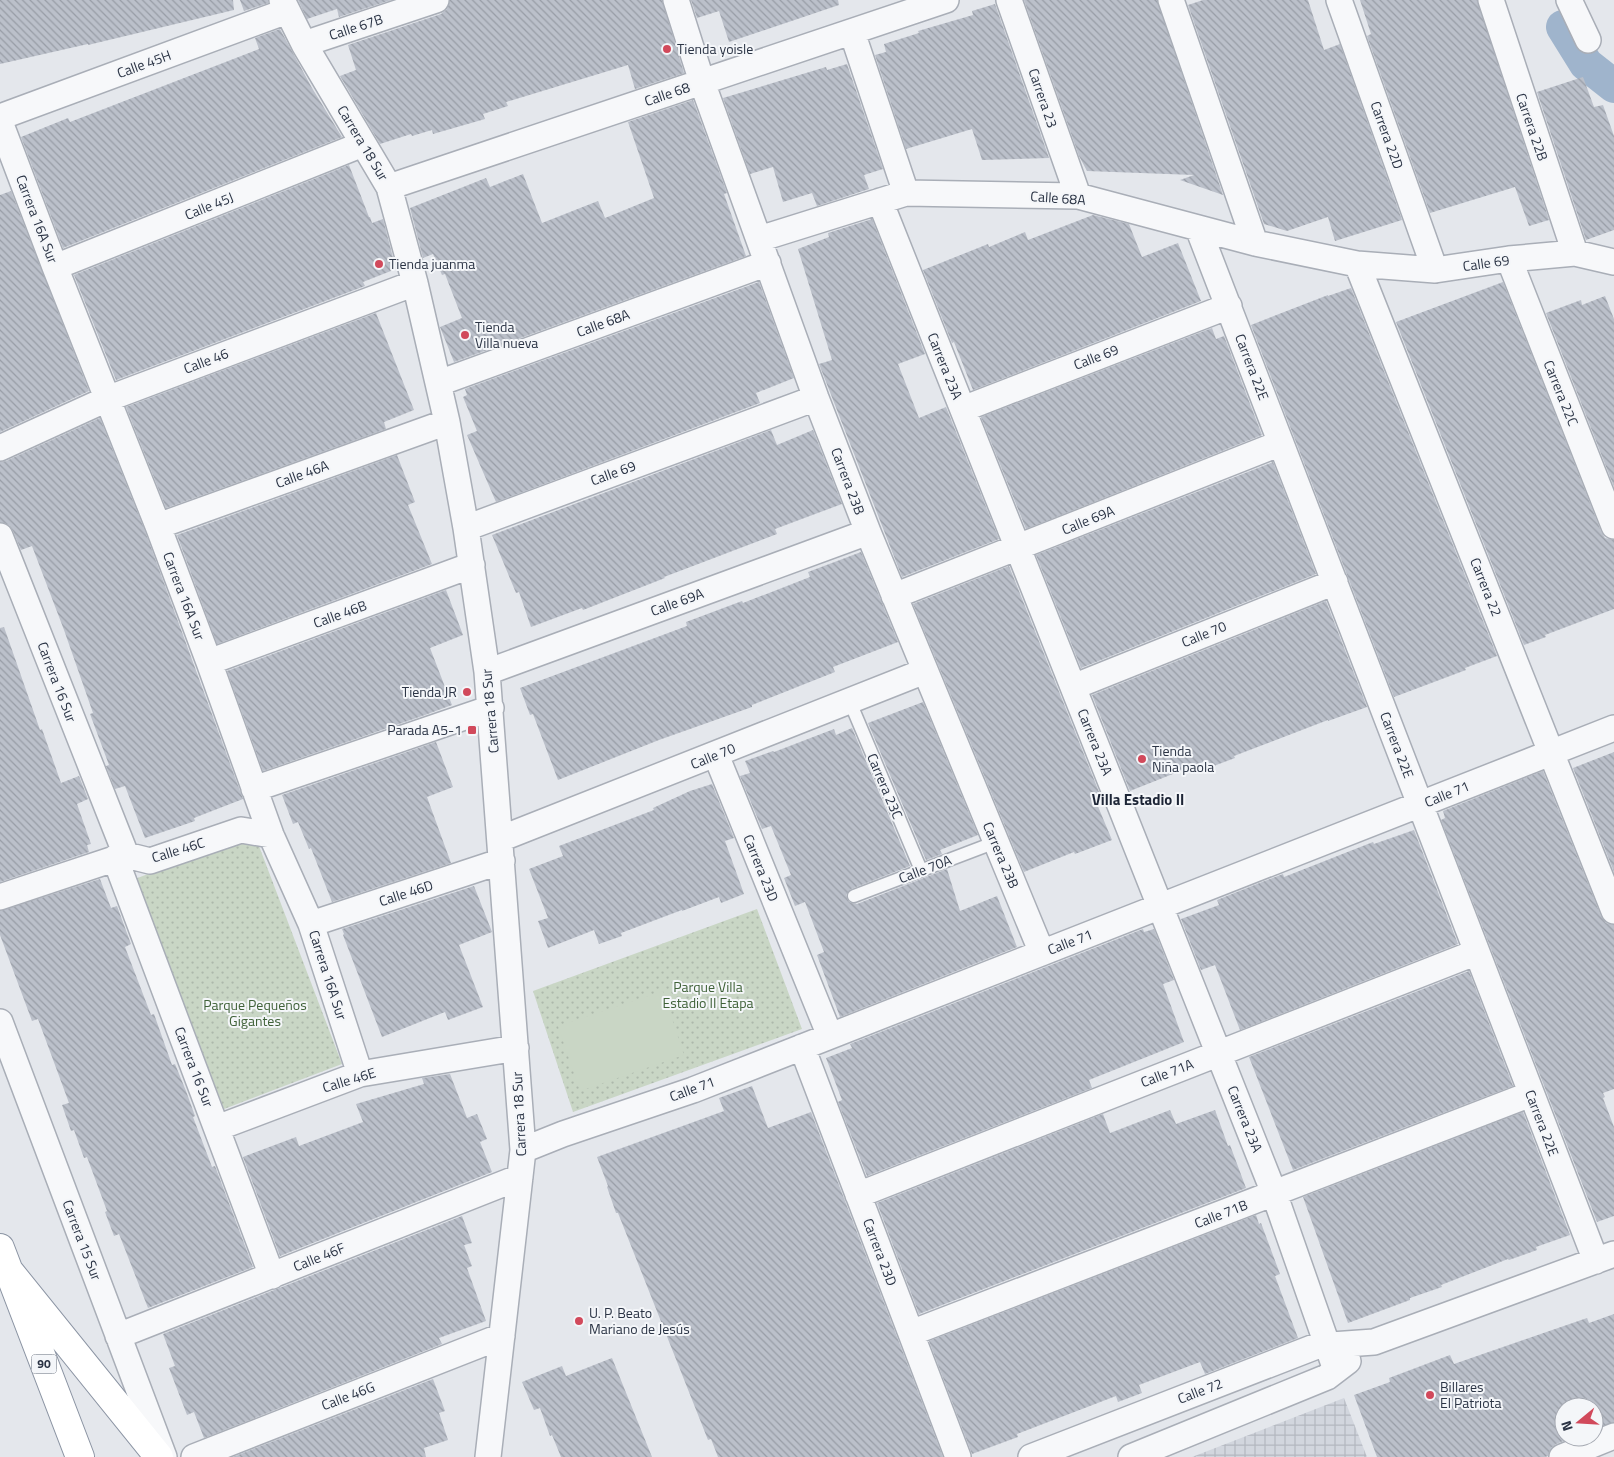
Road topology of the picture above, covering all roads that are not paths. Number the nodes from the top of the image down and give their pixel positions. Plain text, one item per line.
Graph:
1 (436, 0) edge
2 (676, 0) edge
3 (946, 0) edge
4 (1009, 0) edge
5 (1171, 0) edge
6 (1339, 0) edge
7 (1490, 0) edge
8 (1569, 0) edge
9 (285, 6) edge
10 (852, 32) junction
11 (1588, 40) dead end
12 (304, 44) junction
13 (702, 82) junction
14 (0, 117) edge
15 (0, 122) edge
16 (362, 144) junction
17 (389, 187) junction
18 (906, 193) junction
19 (1078, 196) junction
20 (880, 201) junction
21 (1198, 228) junction
22 (759, 239) junction
23 (1255, 243) junction
24 (1575, 253) junction
25 (1509, 259) junction
26 (1614, 262) edge
27 (768, 263) junction
28 (1357, 264) junction
29 (55, 267) junction
30 (1435, 270) junction
31 (415, 283) junction
32 (1228, 306) junction
33 (439, 383) junction
34 (107, 398) junction
35 (816, 398) junction
36 (963, 409) junction
37 (447, 422) junction
38 (1281, 443) junction
39 (0, 448) edge
40 (158, 526) junction
41 (1614, 526) edge
42 (466, 528) junction
43 (868, 532) junction
44 (0, 536) edge
45 (1018, 547) junction
46 (472, 565) junction
47 (1335, 582) junction
48 (894, 596) junction
49 (209, 662) junction
50 (925, 671) junction
51 (487, 672) junction
52 (1073, 687) junction
53 (850, 702) junction
54 (491, 708) junction
55 (1614, 728) edge
56 (1552, 753) junction
57 (716, 755) junction
58 (254, 788) junction
59 (1420, 805) junction
60 (272, 835) junction
61 (996, 842) junction
62 (501, 850) junction
63 (120, 857) junction
64 (921, 870) junction
65 (0, 896) edge
66 (854, 896) dead end
67 (1161, 907) junction
68 (1614, 911) edge
69 (311, 924) junction
70 (1477, 952) junction
71 (1042, 953) junction
72 (0, 1022) edge
73 (830, 1036) junction
74 (802, 1047) junction
75 (516, 1048) junction
76 (1219, 1053) junction
77 (360, 1074) junction
78 (1531, 1094) junction
79 (217, 1128) junction
80 (523, 1150) junction
81 (520, 1177) junction
82 (1274, 1193) junction
83 (858, 1195) junction
84 (1609, 1256) edge
85 (5, 1260) edge
86 (272, 1276) junction
87 (911, 1333) junction
88 (118, 1336) junction
89 (502, 1336) junction
90 (1374, 1342) junction
91 (1328, 1345) junction
92 (1336, 1370) junction
93 (1614, 1436) edge
94 (80, 1457) edge
95 (159, 1457) edge
96 (164, 1457) edge
97 (194, 1457) edge
98 (488, 1457) edge
99 (958, 1457) edge
100 (1031, 1457) edge
101 (1131, 1457) edge
102 (1562, 1457) edge

1 - 12 street, Calle 67B
2 - 13 street, Carrera 23B
3 - 10 street, Calle 68
4 - 19 street, Carrera 23
5 - 23 street
6 - 30 street, Carrera 22D
7 - 24 street, Carrera 22B
8 - 11 street
9 - 12 street, Carrera 18 Sur
9 - 14 street, Calle 45H
10 - 13 street, Calle 68
10 - 18 street
12 - 16 street, Carrera 18 Sur
13 - 17 street, Calle 68
13 - 22 street, Carrera 23B
15 - 29 street, Carrera 16A Sur
16 - 17 street, Carrera 18 Sur
16 - 29 street, Calle 45J
17 - 31 street, Carrera 18 Sur
18 - 19 street, Calle 68A
18 - 20 street, Calle 68A
19 - 21 street, Calle 68A
20 - 22 street, Calle 68A
20 - 36 street, Carrera 23A
21 - 23 street, Calle 68A
21 - 32 street, Carrera 22E
22 - 27 street, Carrera 23B
23 - 28 street, Calle 68A
24 - 25 street, Calle 69
24 - 26 street, Calle 69
25 - 30 street, Calle 69
25 - 41 street, Carrera 22C
27 - 33 street, Calle 68A
27 - 35 street, Carrera 23B
28 - 30 street, Calle 69
28 - 56 street, Carrera 22
29 - 34 street, Carrera 16A Sur
31 - 33 street, Carrera 18 Sur
31 - 34 street, Calle 46
32 - 36 street, Calle 69
32 - 38 street, Carrera 22E
33 - 37 street, Carrera 18 Sur
34 - 39 street, Calle 46
34 - 40 street, Carrera 16A Sur
35 - 42 street, Calle 69
35 - 43 street, Carrera 23B
36 - 45 street, Carrera 23A
37 - 40 street, Calle 46A
37 - 42 street, Carrera 18 Sur
38 - 45 street, Calle 69A
38 - 47 street, Carrera 22E
40 - 49 street, Carrera 16A Sur
42 - 46 street, Carrera 18 Sur
43 - 48 street, Carrera 23B
43 - 51 street, Calle 69A
44 - 63 street, Carrera 16 Sur
45 - 48 street, Calle 69A
45 - 52 street, Carrera 23A
46 - 49 street, Calle 46B
46 - 51 street, Carrera 18 Sur
47 - 52 street, Calle 70
47 - 59 street, Carrera 22E
48 - 50 street, Carrera 23B
49 - 58 street, Carrera 16A Sur
50 - 53 street, Calle 70
50 - 61 street, Carrera 23B
51 - 54 street, Carrera 18 Sur
52 - 67 street, Carrera 23A
53 - 57 street, Calle 70
53 - 64 lane, Carrera 23C
54 - 58 street
54 - 62 street, Carrera 18 Sur
55 - 56 street, Calle 71
56 - 59 street, Calle 71
56 - 68 street, Carrera 22
57 - 62 street, Calle 70
57 - 73 street, Carrera 23D
58 - 60 street, Carrera 16A Sur
59 - 67 street, Calle 71
59 - 70 street, Carrera 22E
60 - 63 street, Calle 46C
60 - 69 street, Carrera 16A Sur
61 - 64 lane, Calle 70A
61 - 71 street, Carrera 23B
62 - 69 street, Calle 46D
62 - 75 street, Carrera 18 Sur
63 - 65 street
63 - 79 street, Carrera 16 Sur
64 - 66 lane, Calle 70A
67 - 71 street, Calle 71
67 - 76 street, Carrera 23A
69 - 77 street, Carrera 16A Sur
70 - 76 street, Calle 71A
70 - 78 street, Carrera 22E
71 - 73 street, Calle 71
72 - 88 street, Carrera 15 Sur
73 - 74 street, Calle 71
74 - 80 street, Calle 71
74 - 83 street, Carrera 23D
75 - 77 street, Calle 46E
75 - 80 street, Carrera 18 Sur
76 - 82 street, Carrera 23A
76 - 83 street, Calle 71A
77 - 79 street, Calle 46E
78 - 82 street, Calle 71B
78 - 84 street, Carrera 22E
79 - 86 street, Carrera 16 Sur
80 - 81 street, Carrera 18 Sur
81 - 86 street, Calle 46F
81 - 89 street, Carrera 18 Sur
82 - 87 street, Calle 71B
82 - 91 street, Carrera 23A
83 - 87 street, Carrera 23D
84 - 90 street, Calle 72
85 - 94 highway, 90
85 - 95 highway
86 - 88 street, Calle 46F
87 - 99 street, Carrera 23D
88 - 96 street, Carrera 15 Sur
89 - 97 street, Calle 46G
89 - 98 street, Carrera 18 Sur
90 - 91 street, Calle 72
90 - 92 street, Calle 72
91 - 92 street, Carrera 23A
91 - 100 street, Calle 72
92 - 101 street, Calle 72
93 - 102 street

